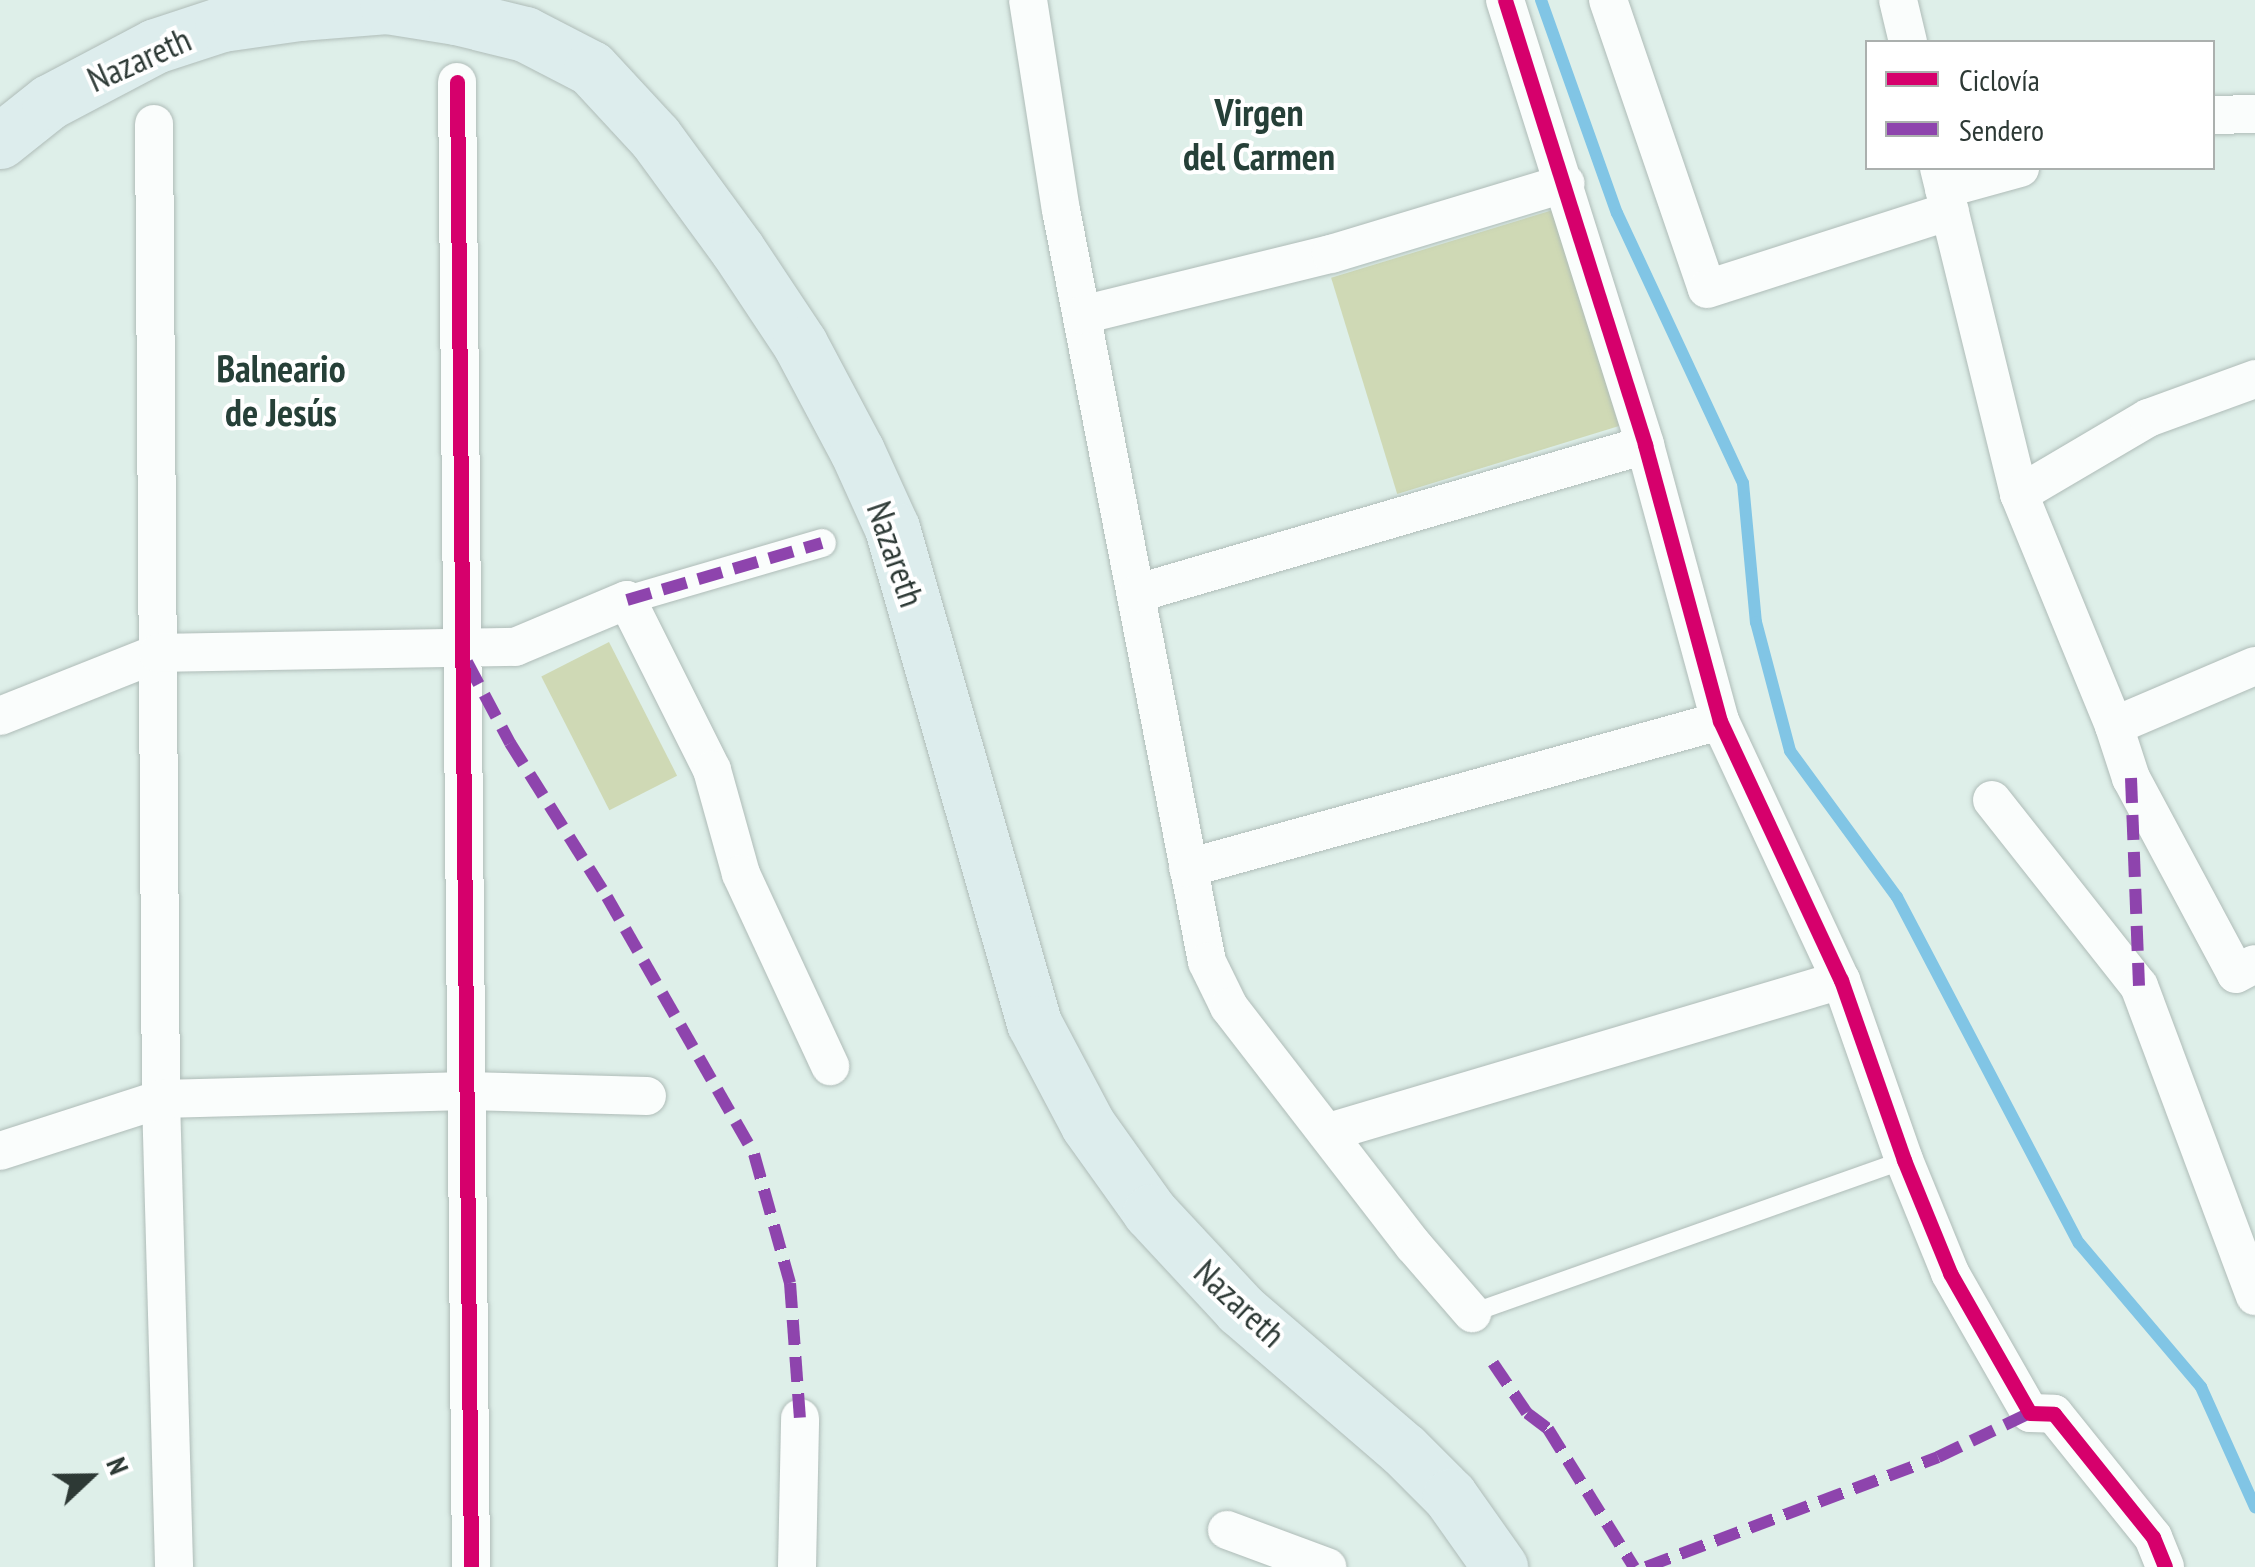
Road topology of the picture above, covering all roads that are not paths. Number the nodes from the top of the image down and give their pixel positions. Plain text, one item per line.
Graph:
1 (1028, 0) edge
2 (1505, 0) edge
3 (1608, 0) edge
4 (1898, 0) edge
5 (1908, 40) edge
6 (458, 82) dead end
7 (2255, 114) edge
8 (2215, 116) edge
9 (154, 124) dead end
10 (0, 140) edge
11 (2013, 170) edge
12 (1566, 183) junction
13 (1944, 189) edge
14 (1082, 315) junction
15 (2255, 379) edge
16 (1645, 445) junction
17 (2019, 494) junction
18 (822, 543) dead end
19 (1138, 593) junction
20 (627, 600) junction
21 (460, 648) junction
22 (158, 654) junction
23 (2255, 666) edge
24 (0, 716) edge
25 (1720, 721) junction
26 (2114, 726) junction
27 (1992, 800) dead end
28 (1188, 868) junction
29 (2255, 964) edge
30 (1841, 980) junction
31 (830, 1066) dead end
32 (468, 1091) junction
33 (648, 1096) dead end
34 (161, 1100) junction
35 (1329, 1132) junction
36 (0, 1151) edge
37 (1904, 1160) junction
38 (2255, 1296) edge
39 (1472, 1313) joint
40 (800, 1418) dead end
41 (1227, 1530) dead end
42 (174, 1567) edge
43 (470, 1567) edge
44 (796, 1567) edge
45 (1327, 1567) edge
46 (1500, 1567) edge
47 (2165, 1567) edge

1 - 14 street
2 - 12 street
3 - 13 street
4 - 5 street
6 - 21 street
7 - 8 street
9 - 22 street
10 - 46 main road, Nazareth
11 - 13 street
12 - 14 street
12 - 16 street
13 - 17 street
14 - 19 street
15 - 17 street
16 - 19 street
16 - 25 street
17 - 26 street
18 - 20 street
19 - 28 street
20 - 21 street
20 - 31 street
21 - 22 street
21 - 32 street
22 - 24 street
22 - 34 street
23 - 26 street
25 - 28 street
25 - 30 street
26 - 29 street
27 - 38 street
28 - 35 street
30 - 35 street
30 - 37 street
32 - 33 street
32 - 34 street
32 - 43 street
34 - 36 street
34 - 42 street
35 - 39 street
37 - 39 lane
37 - 47 street
40 - 44 street
41 - 45 street

